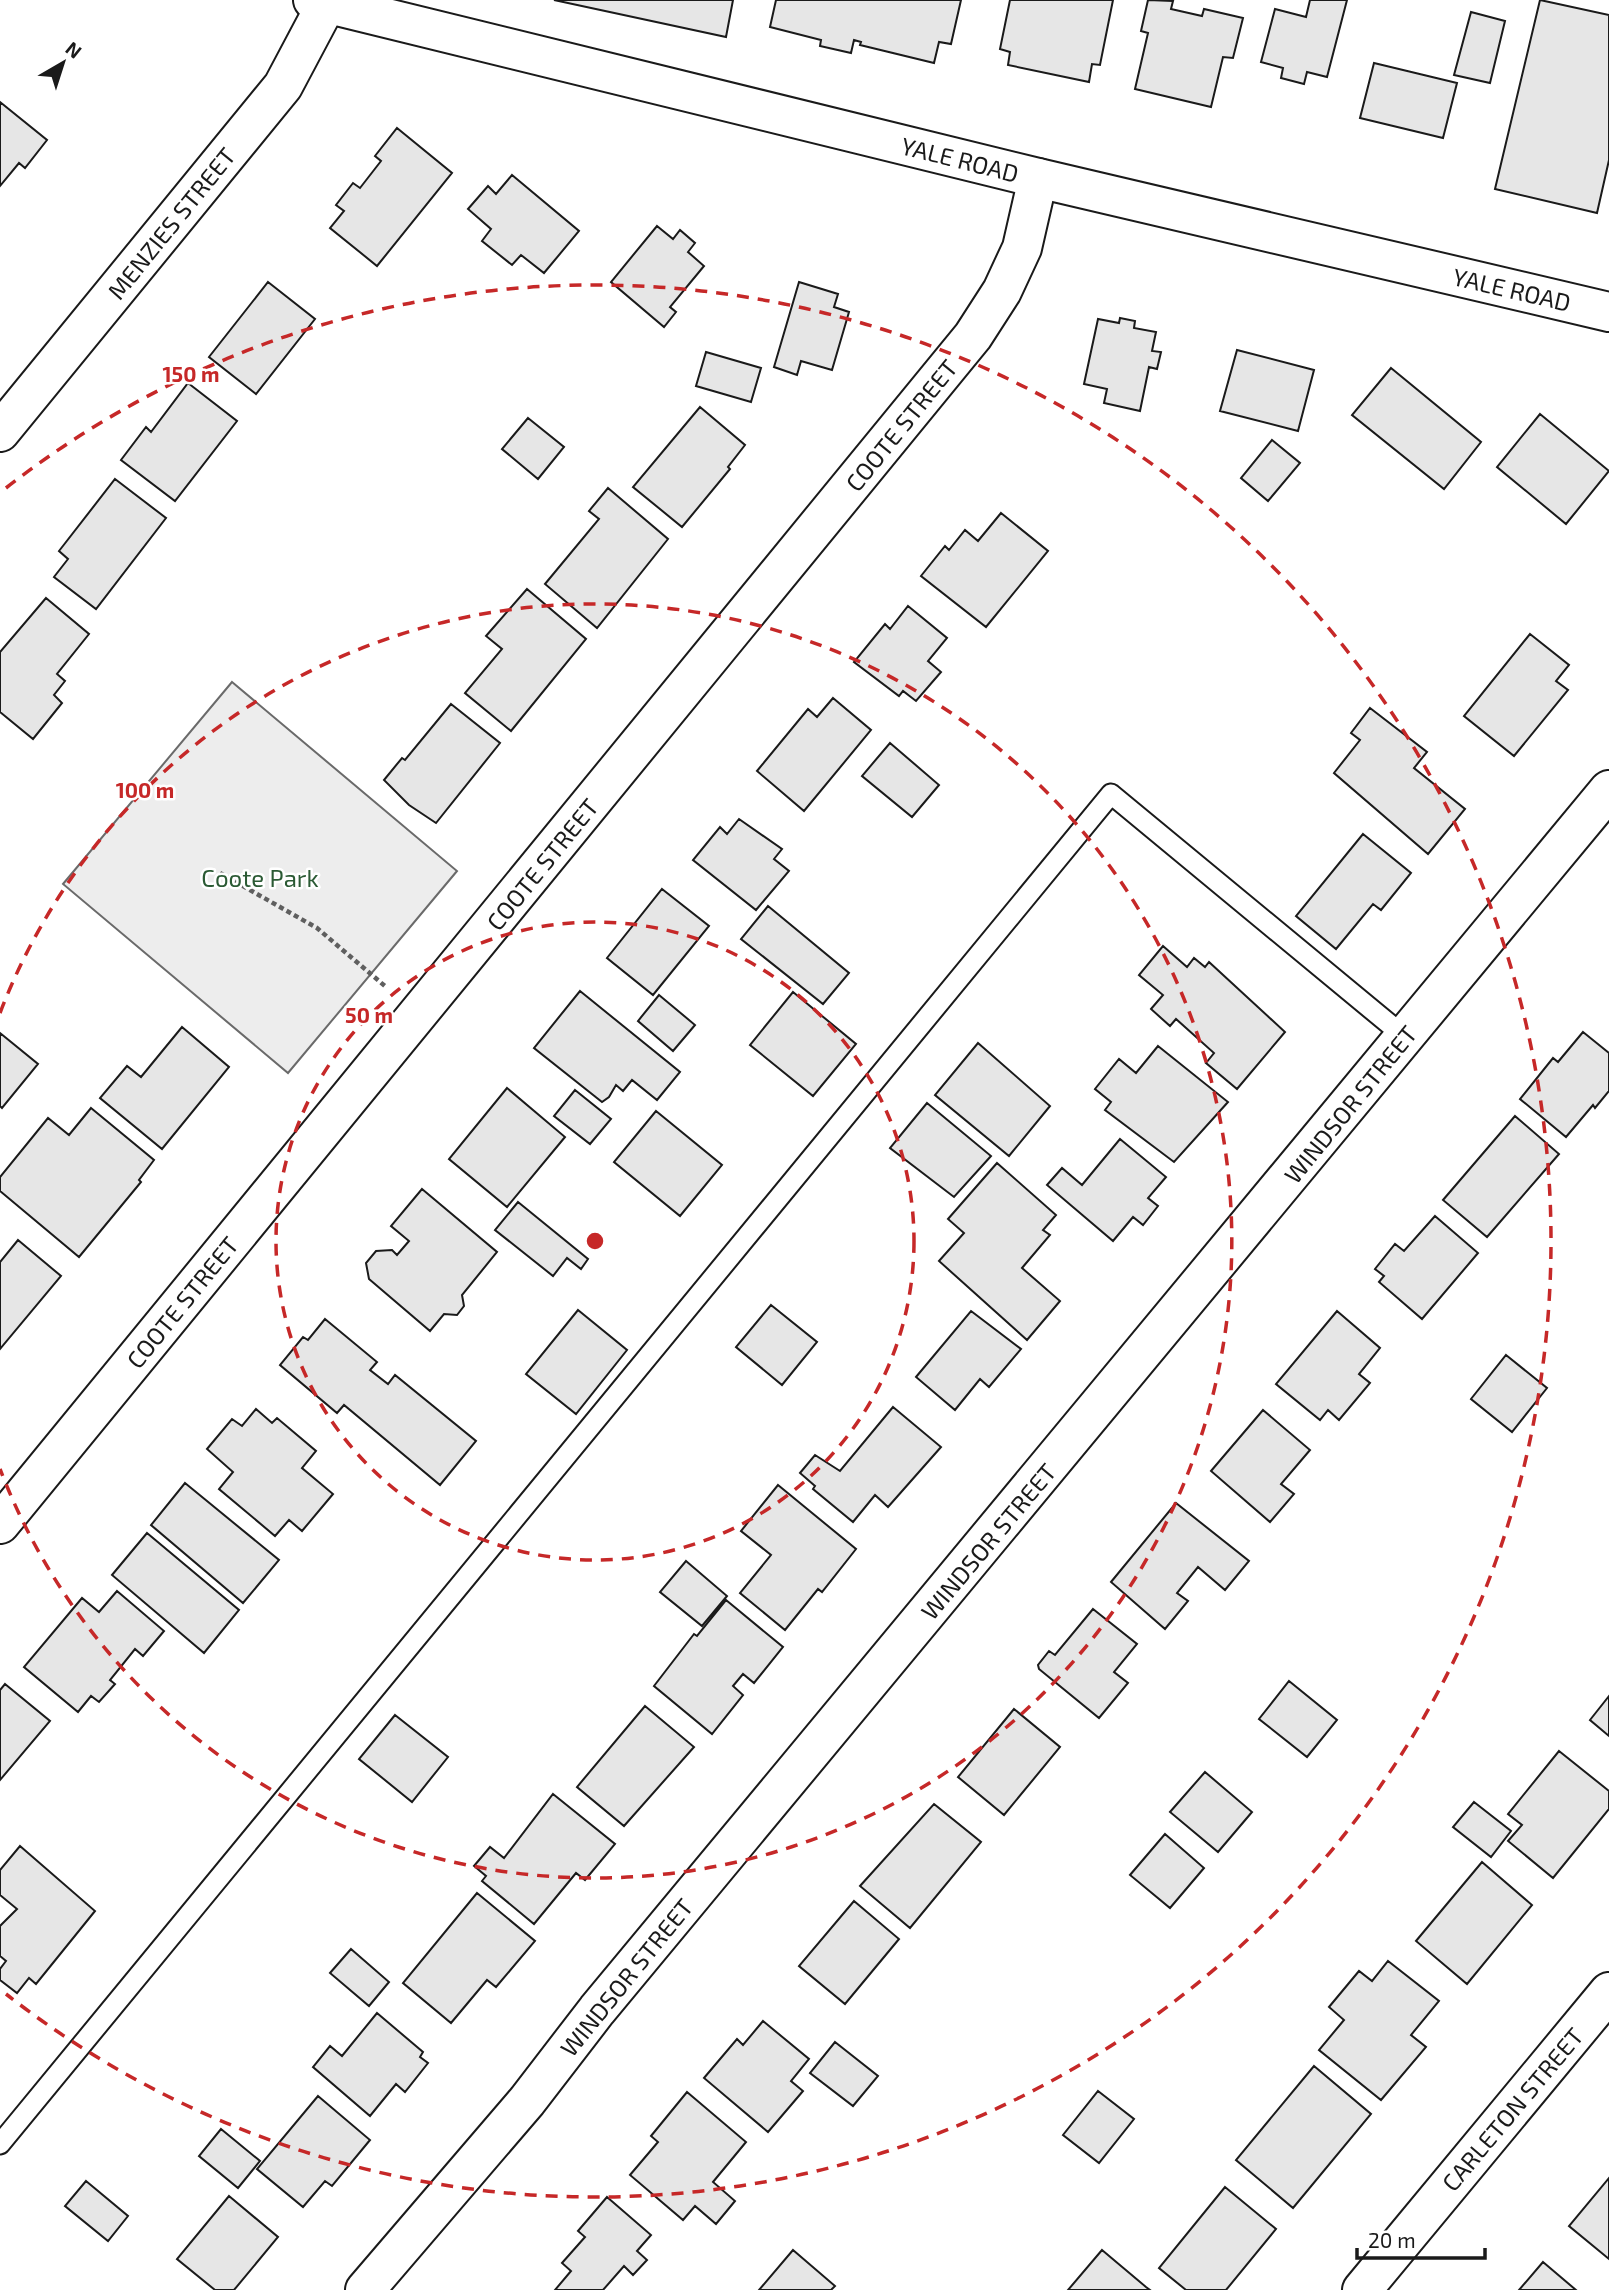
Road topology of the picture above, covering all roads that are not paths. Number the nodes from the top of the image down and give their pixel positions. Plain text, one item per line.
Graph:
1 (320, 2) edge
2 (1038, 178) junction
3 (1609, 312) edge
4 (0, 432) edge
5 (1609, 790) edge
6 (1405, 1037) junction
7 (0, 1524) edge
8 (1609, 1992) edge
9 (0, 2144) edge
10 (365, 2290) edge
11 (1362, 2290) edge

1 - 2 street, YALE ROAD
1 - 4 street, MENZIES STREET
2 - 3 street, YALE ROAD
2 - 7 street, COOTE STREET
5 - 6 street, WINDSOR STREET
6 - 9 lane
6 - 10 street, WINDSOR STREET
8 - 11 street, CARLETON STREET

